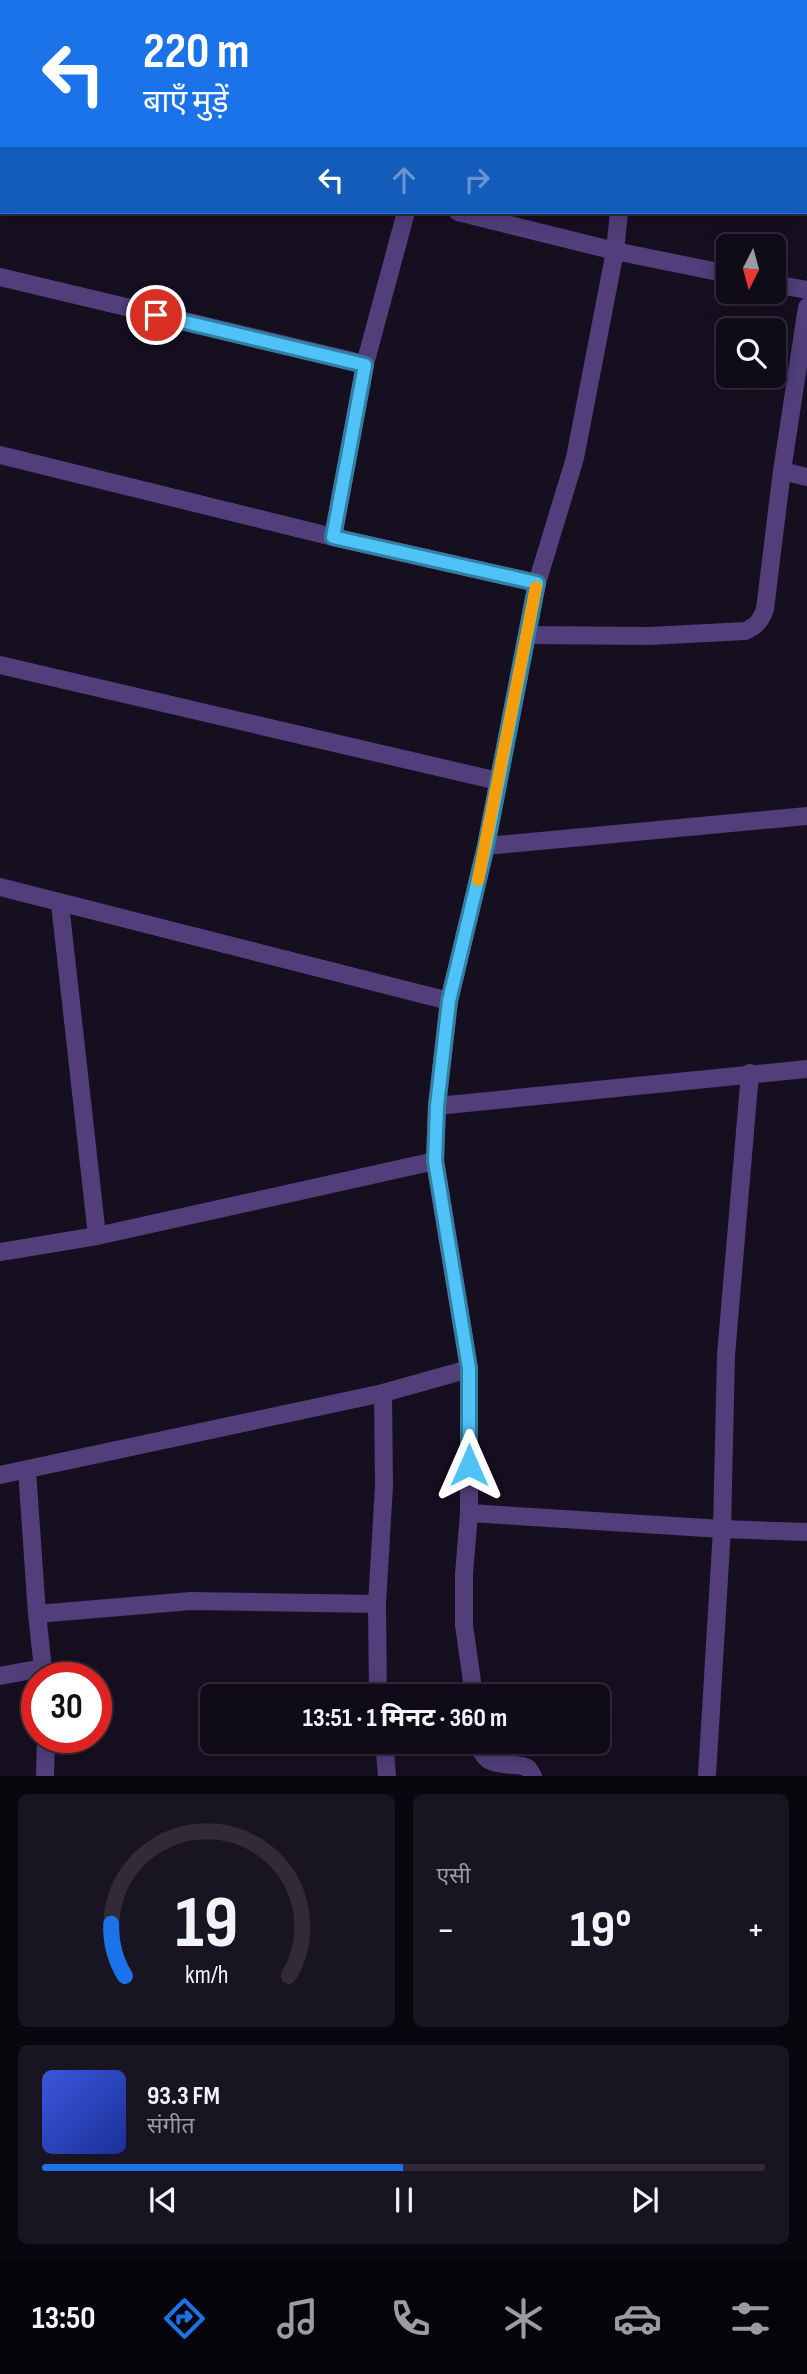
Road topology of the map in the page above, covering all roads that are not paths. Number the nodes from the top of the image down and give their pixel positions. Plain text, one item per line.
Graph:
1 (405, 214) edge
2 (466, 214) edge
3 (619, 214) edge
4 (615, 251) junction
5 (716, 272) edge
6 (0, 277) edge
7 (786, 286) edge
8 (807, 290) edge
9 (807, 307) edge
10 (365, 365) junction
11 (0, 455) edge
12 (782, 471) junction
13 (807, 477) edge
14 (333, 537) junction
15 (537, 583) junction
16 (527, 635) junction
17 (0, 665) edge
18 (498, 781) junction
19 (807, 816) edge
20 (486, 846) junction
21 (0, 887) edge
22 (60, 904) junction
23 (449, 1001) junction
24 (807, 1069) edge
25 (750, 1073) junction
26 (437, 1106) junction
27 (435, 1161) junction
28 (97, 1236) junction
29 (0, 1252) edge
30 (469, 1368) junction
31 (383, 1393) junction
32 (27, 1470) junction
33 (0, 1475) edge
34 (469, 1513) junction
35 (722, 1529) junction
36 (807, 1532) edge
37 (377, 1604) junction
38 (37, 1614) junction
39 (43, 1662) edge
40 (21, 1675) edge
41 (0, 1676) edge
42 (378, 1684) edge
43 (472, 1684) edge
44 (46, 1753) edge
45 (385, 1754) edge
46 (482, 1754) edge
47 (45, 1776) edge
48 (387, 1776) edge
49 (533, 1776) edge
50 (707, 1776) edge

1 - 10 street
2 - 4 street
3 - 4 street
4 - 5 street
4 - 15 street
6 - 10 street
7 - 8 street
9 - 12 street
10 - 14 street
11 - 14 street
12 - 13 street
12 - 16 street
14 - 15 street
15 - 16 street
16 - 18 street
17 - 18 street
18 - 20 street
19 - 20 street
20 - 23 street
21 - 22 street
22 - 23 street
22 - 28 street
23 - 26 street
24 - 25 street
25 - 26 street
25 - 35 street
26 - 27 street
27 - 28 street
27 - 30 street
28 - 29 street
30 - 31 street
30 - 34 street
31 - 32 street
31 - 37 street
32 - 33 street
32 - 38 street
34 - 35 street
34 - 43 street
35 - 36 street
35 - 50 street
37 - 38 street
37 - 42 street
38 - 39 street
40 - 41 street
44 - 47 street
45 - 48 street
46 - 49 street

